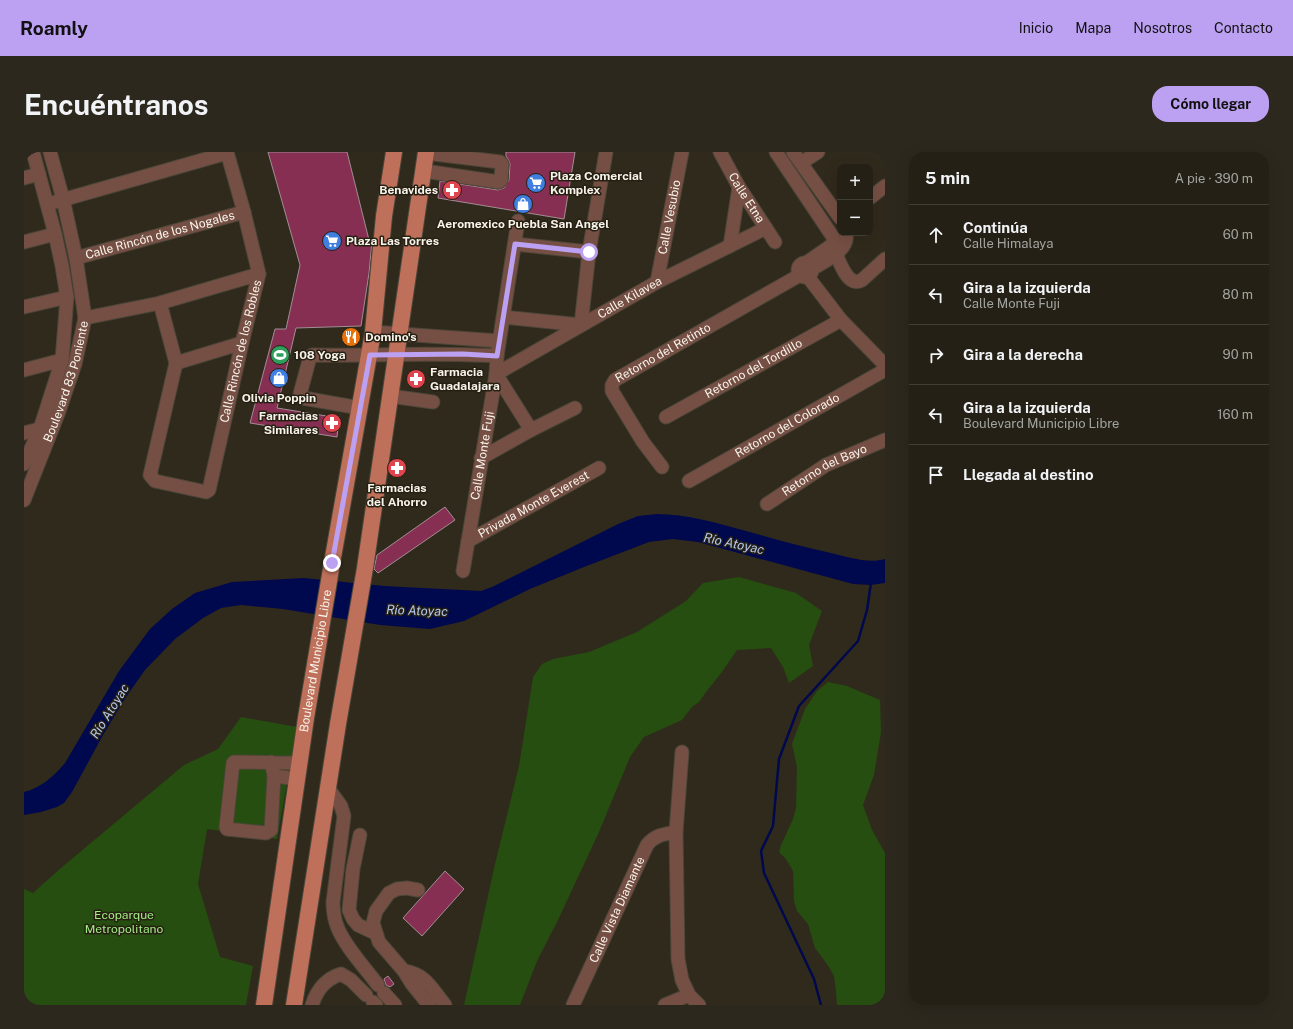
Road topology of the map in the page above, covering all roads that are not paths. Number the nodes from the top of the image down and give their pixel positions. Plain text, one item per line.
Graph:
1 (33, 152) edge
2 (50, 152) edge
3 (227, 152) edge
4 (394, 152) edge
5 (426, 152) edge
6 (606, 152) edge
7 (682, 152) edge
8 (720, 152) edge
9 (776, 152) edge
10 (793, 152) edge
11 (818, 152) edge
12 (451, 156) junction
13 (801, 163) junction
14 (424, 171) junction
15 (39, 174) junction
16 (450, 174) junction
17 (24, 178) edge
18 (885, 186) edge
19 (739, 188) junction
20 (873, 196) edge
21 (63, 199) junction
22 (48, 204) junction
23 (244, 212) junction
24 (837, 214) edge
25 (518, 221) dead end
26 (766, 228) junction
27 (55, 234) junction
28 (846, 236) edge
29 (24, 242) edge
30 (776, 242) dead end
31 (515, 244) junction
32 (730, 246) junction
33 (834, 249) junction
34 (589, 252) junction
35 (76, 258) junction
36 (885, 259) edge
37 (807, 271) junction
38 (259, 274) junction
39 (657, 282) junction
40 (67, 297) junction
41 (160, 302) junction
42 (24, 307) edge
43 (503, 317) junction
44 (85, 318) junction
45 (841, 320) junction
46 (581, 325) junction
47 (373, 332) junction
48 (399, 334) junction
49 (499, 342) junction
50 (242, 343) junction
51 (397, 354) junction
52 (370, 355) junction
53 (497, 356) junction
54 (62, 360) junction
55 (176, 363) junction
56 (885, 365) edge
57 (24, 370) edge
58 (885, 370) edge
59 (496, 374) junction
60 (390, 396) junction
61 (433, 402) dead end
62 (360, 408) junction
63 (575, 408) dead end
64 (666, 417) dead end
65 (40, 429) junction
66 (532, 430) junction
67 (24, 433) edge
68 (885, 440) edge
69 (481, 458) junction
70 (24, 464) edge
71 (662, 467) dead end
72 (599, 468) dead end
73 (689, 480) dead end
74 (24, 500) edge
75 (767, 504) dead end
76 (468, 541) junction
77 (463, 570) dead end
78 (682, 752) dead end
79 (271, 762) junction
80 (299, 771) junction
81 (274, 776) junction
82 (328, 788) junction
83 (676, 832) junction
84 (360, 835) dead end
85 (418, 890) dead end
86 (375, 933) junction
87 (404, 971) junction
88 (375, 995) edge
89 (688, 995) junction
90 (264, 1005) edge
91 (294, 1005) edge
92 (312, 1005) edge
93 (395, 1005) edge
94 (429, 1005) edge
95 (445, 1005) edge
96 (573, 1005) edge
97 (665, 1005) edge
98 (699, 1005) edge

1 - 15 street, Boulevard 83 Poniente
2 - 21 street, Boulevard 83 Poniente
3 - 21 street
3 - 23 street, Calle Rincón de los Robles
4 - 47 main road, Boulevard Municipio Libre
5 - 12 street
5 - 14 main road
6 - 34 street
7 - 39 street, Calle Vesubio
8 - 19 street, Calle Etna
9 - 33 street
10 - 13 street
11 - 13 street
12 - 16 street
12 - 16 street
13 - 24 street
14 - 16 street
14 - 48 main road
15 - 17 street
15 - 22 street, Boulevard 83 Poniente
18 - 20 street
19 - 26 street, Calle Etna
19 - 32 street
21 - 22 street
21 - 35 street, Boulevard 83 Poniente
22 - 27 street, Boulevard 83 Poniente
23 - 35 street, Calle Rincón de los Nogales
23 - 38 street, Calle Rincón de los Robles
25 - 31 street, Calle Monte Fuji
26 - 30 street, Calle Etna
26 - 32 street, Calle Kilavea
27 - 29 street
27 - 40 street, Boulevard 83 Poniente
28 - 33 street
31 - 34 street
31 - 43 street, Calle Monte Fuji
32 - 39 street, Calle Kilavea
33 - 36 street
33 - 37 street, Retorno del Retinto
34 - 46 street
35 - 44 street, Boulevard 83 Poniente
37 - 45 street
37 - 71 street, Retorno del Retinto
38 - 41 street
38 - 50 street, Calle Rincón de los Robles
39 - 46 street, Calle Kilavea
40 - 42 street
40 - 54 street, Boulevard 83 Poniente
41 - 44 street
41 - 55 street
43 - 46 street
43 - 49 street, Calle Monte Fuji
44 - 74 street, Boulevard 83 Poniente
45 - 56 street
45 - 64 street, Retorno del Tordillo
46 - 59 street, Calle Kilavea
47 - 48 street
47 - 52 main road, Boulevard Municipio Libre
48 - 49 street
48 - 51 main road
49 - 53 street, Calle Monte Fuji
50 - 55 street
50 - 55 street, Calle Rincón de los Robles
51 - 52 street
51 - 53 street
51 - 60 main road
52 - 62 main road, Boulevard Municipio Libre
52 - 62 street
53 - 59 street, Calle Monte Fuji
54 - 57 street
54 - 65 street, Boulevard 83 Poniente
58 - 73 street, Retorno del Colorado
59 - 66 street
59 - 69 street, Calle Monte Fuji
60 - 61 street
60 - 82 main road
62 - 80 main road, Boulevard Municipio Libre
63 - 66 street
65 - 67 street
65 - 70 street, Boulevard 83 Poniente
66 - 69 street
68 - 75 street, Retorno del Bayo
69 - 76 street, Calle Monte Fuji
72 - 76 street, Privada Monte Everest
76 - 77 street, Calle Monte Fuji
78 - 83 street
79 - 80 street
79 - 81 street
79 - 81 street
80 - 81 street
80 - 90 main road, Boulevard Municipio Libre
82 - 88 street
82 - 91 main road
83 - 89 street
83 - 96 street, Calle Vista Diamante
84 - 86 street
85 - 86 street
86 - 87 street
87 - 94 street
87 - 95 street
88 - 92 street
88 - 93 street
89 - 97 street
89 - 98 street

